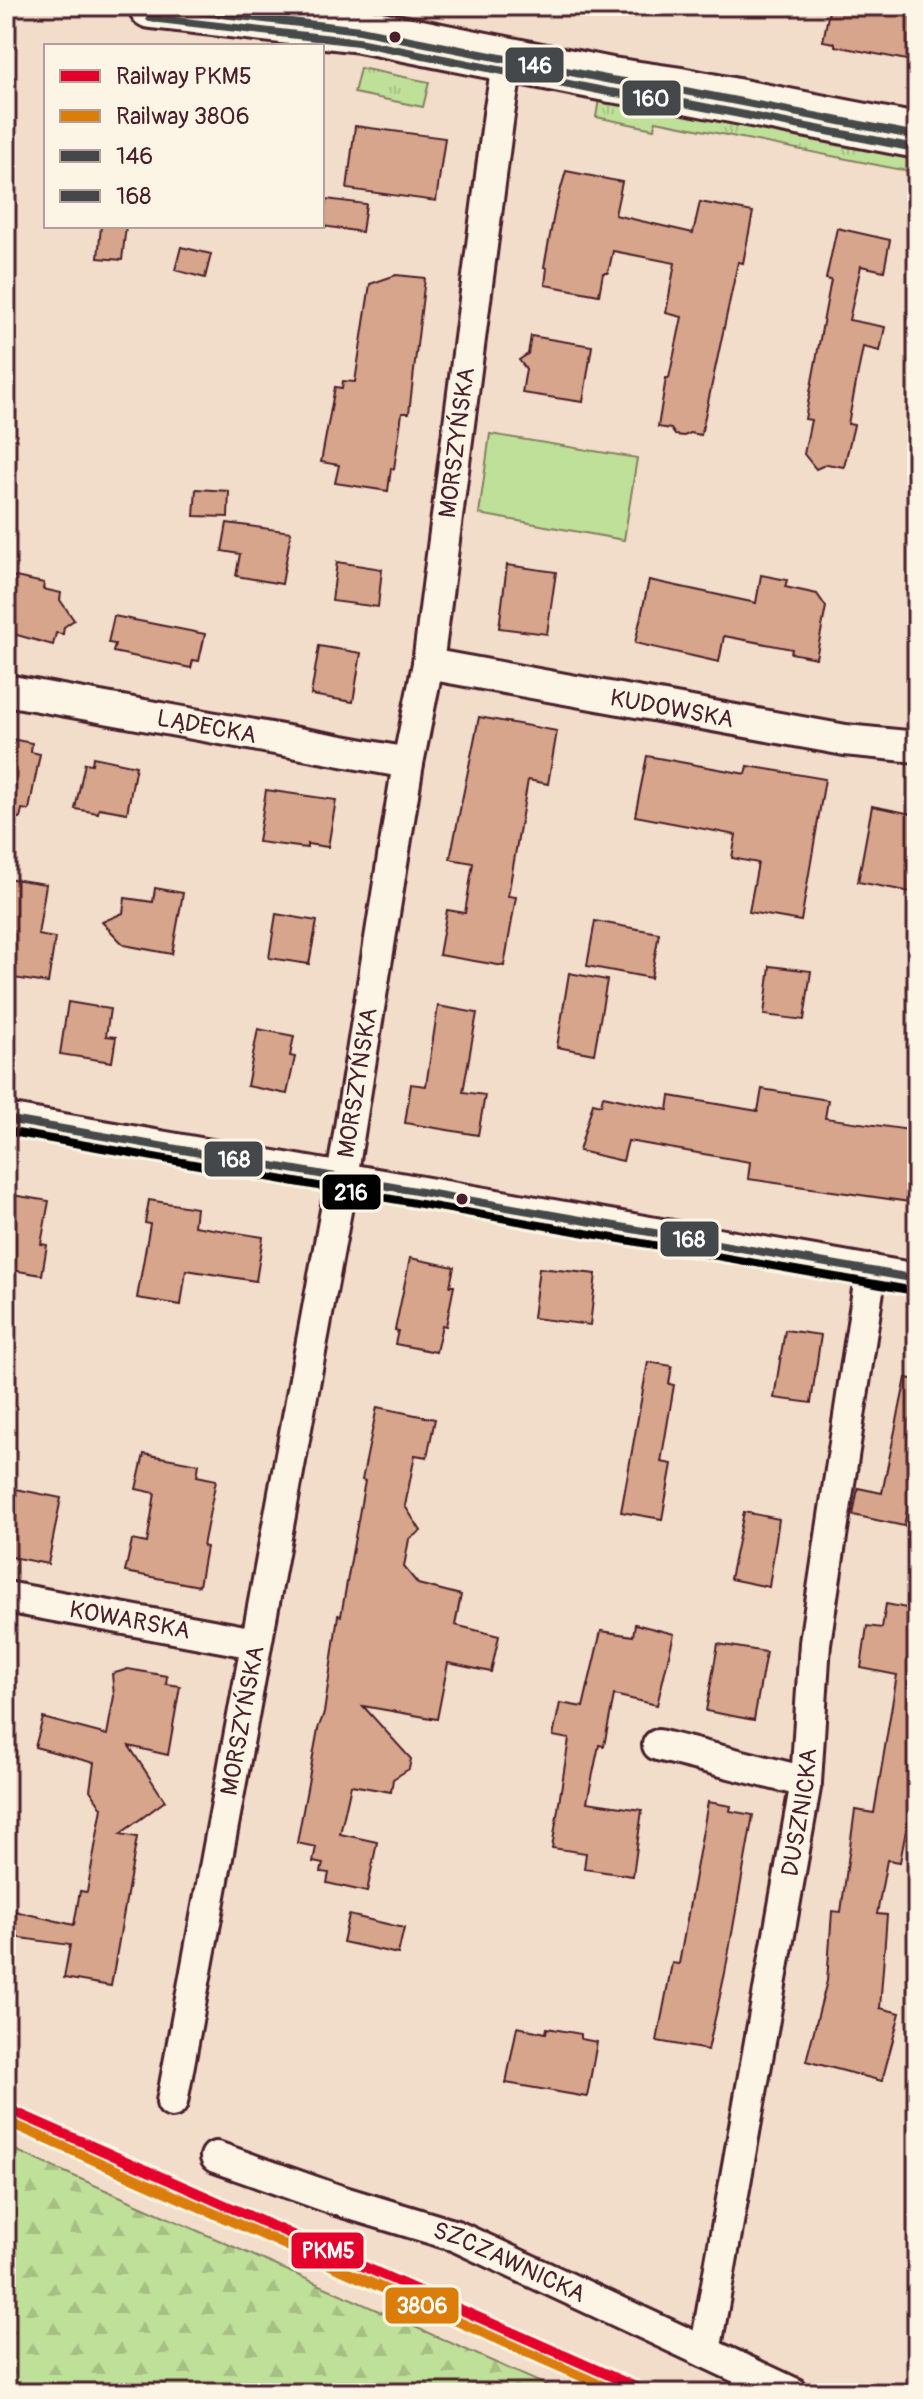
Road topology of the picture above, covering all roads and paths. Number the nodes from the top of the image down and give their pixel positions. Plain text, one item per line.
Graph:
1 (151, 6) edge
2 (232, 10) edge
3 (508, 60) junction
4 (917, 136) edge
5 (428, 664) junction
6 (6, 690) edge
7 (917, 747) edge
8 (408, 763) junction
9 (6, 1119) edge
10 (342, 1178) junction
11 (871, 1270) junction
12 (917, 1279) edge
13 (6, 1597) edge
14 (255, 1643) junction
15 (658, 1745) dead end
16 (806, 1782) junction
17 (172, 2102) dead end
18 (216, 2157) dead end
19 (705, 2352) junction
20 (793, 2393) edge

1 - 2 street
2 - 3 street
3 - 4 street
3 - 5 street, MORSZYŃSKA
5 - 7 street, KUDOWSKA
5 - 8 street, MORSZYŃSKA
6 - 8 street, LĄDECKA
8 - 10 street, MORSZYŃSKA
9 - 10 street
10 - 11 street
10 - 14 street, MORSZYŃSKA
11 - 12 street
11 - 16 street, DUSZNICKA
13 - 14 street, KOWARSKA
14 - 17 street, MORSZYŃSKA
15 - 16 street
16 - 19 street, DUSZNICKA
18 - 19 street, SZCZAWNICKA
19 - 20 street, SZCZAWNICKA

